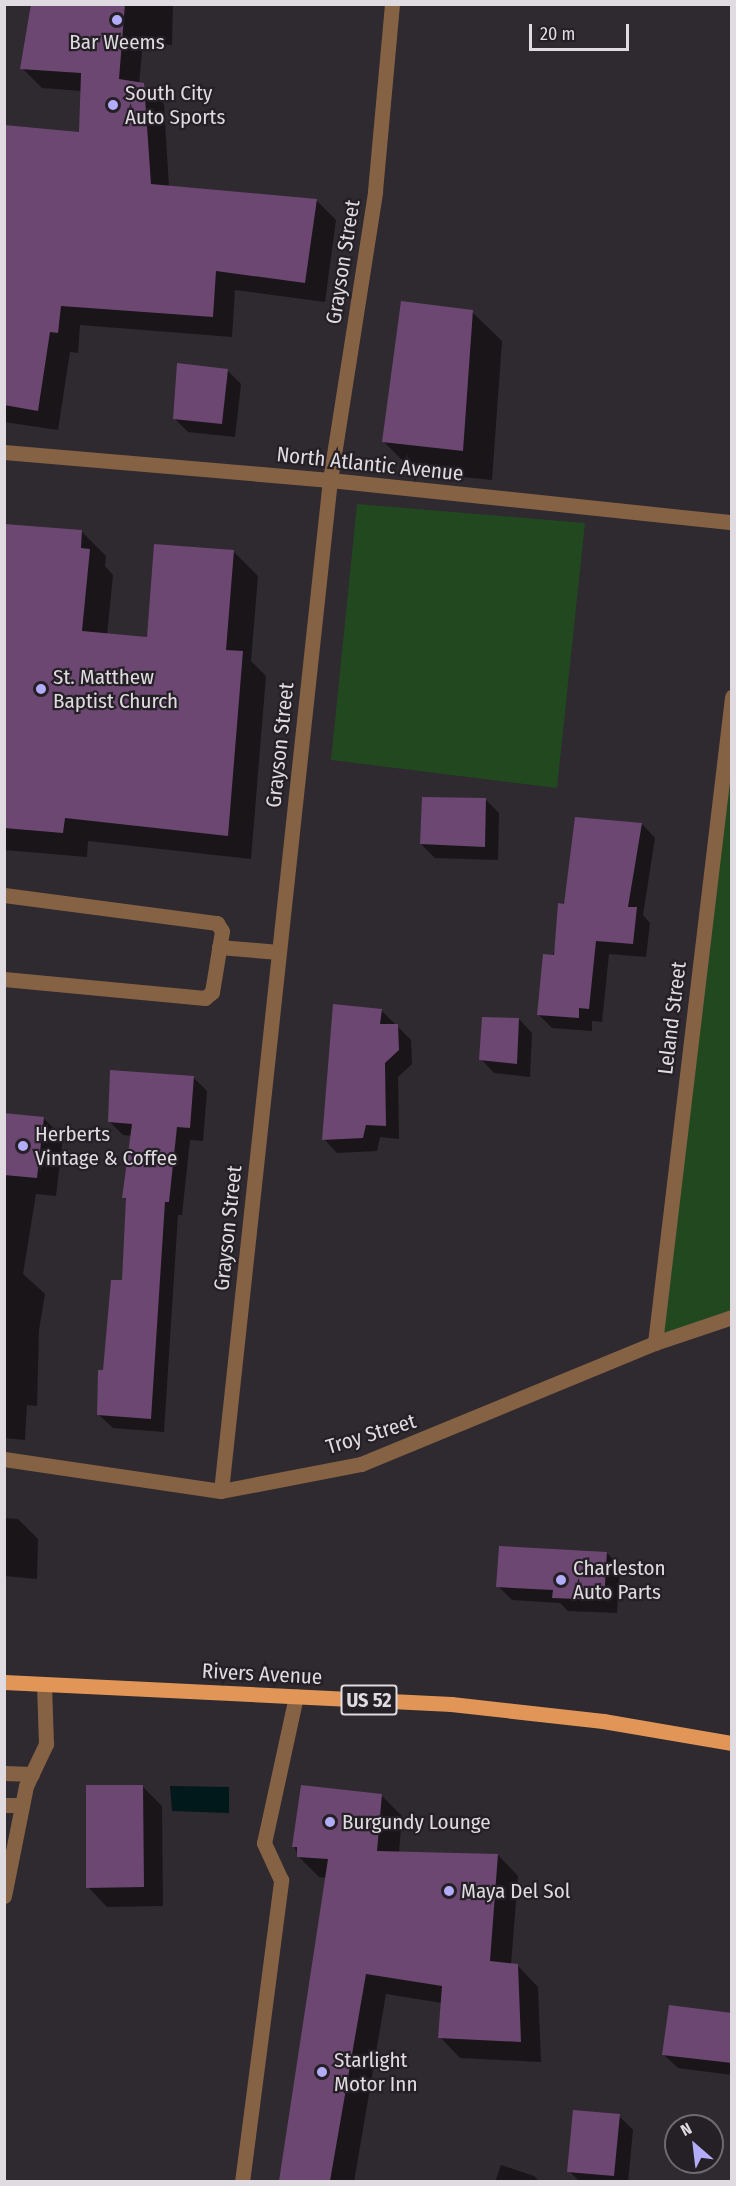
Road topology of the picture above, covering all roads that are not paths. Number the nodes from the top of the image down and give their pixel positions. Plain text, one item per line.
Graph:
1 (392, 4) edge
2 (4, 452) edge
3 (330, 480) junction
4 (732, 522) edge
5 (732, 697) edge
6 (4, 895) edge
7 (219, 946) junction
8 (279, 952) junction
9 (4, 980) edge
10 (732, 1317) edge
11 (655, 1343) junction
12 (4, 1459) edge
13 (221, 1491) junction
14 (4, 1682) edge
15 (44, 1684) junction
16 (296, 1696) junction
17 (732, 1743) edge
18 (4, 1773) edge
19 (32, 1774) junction
20 (4, 1805) edge
21 (22, 1805) junction
22 (8, 1868) edge
23 (4, 1896) edge
24 (242, 2181) edge

1 - 3 street, Grayson Street
2 - 3 street, North Atlantic Avenue
3 - 4 street, North Atlantic Avenue
3 - 8 street, Grayson Street
5 - 11 street, Leland Street
6 - 7 street
7 - 8 street
7 - 9 street
8 - 13 street, Grayson Street
10 - 11 street, Troy Street
11 - 13 street, Troy Street
12 - 13 street, Troy Street
14 - 15 main road, Rivers Avenue / US 52
15 - 16 main road, Rivers Avenue / US 52
15 - 19 street
16 - 17 main road, Rivers Avenue / US 52
16 - 24 street
18 - 19 street
19 - 21 street
20 - 21 street
21 - 22 street
22 - 23 street

